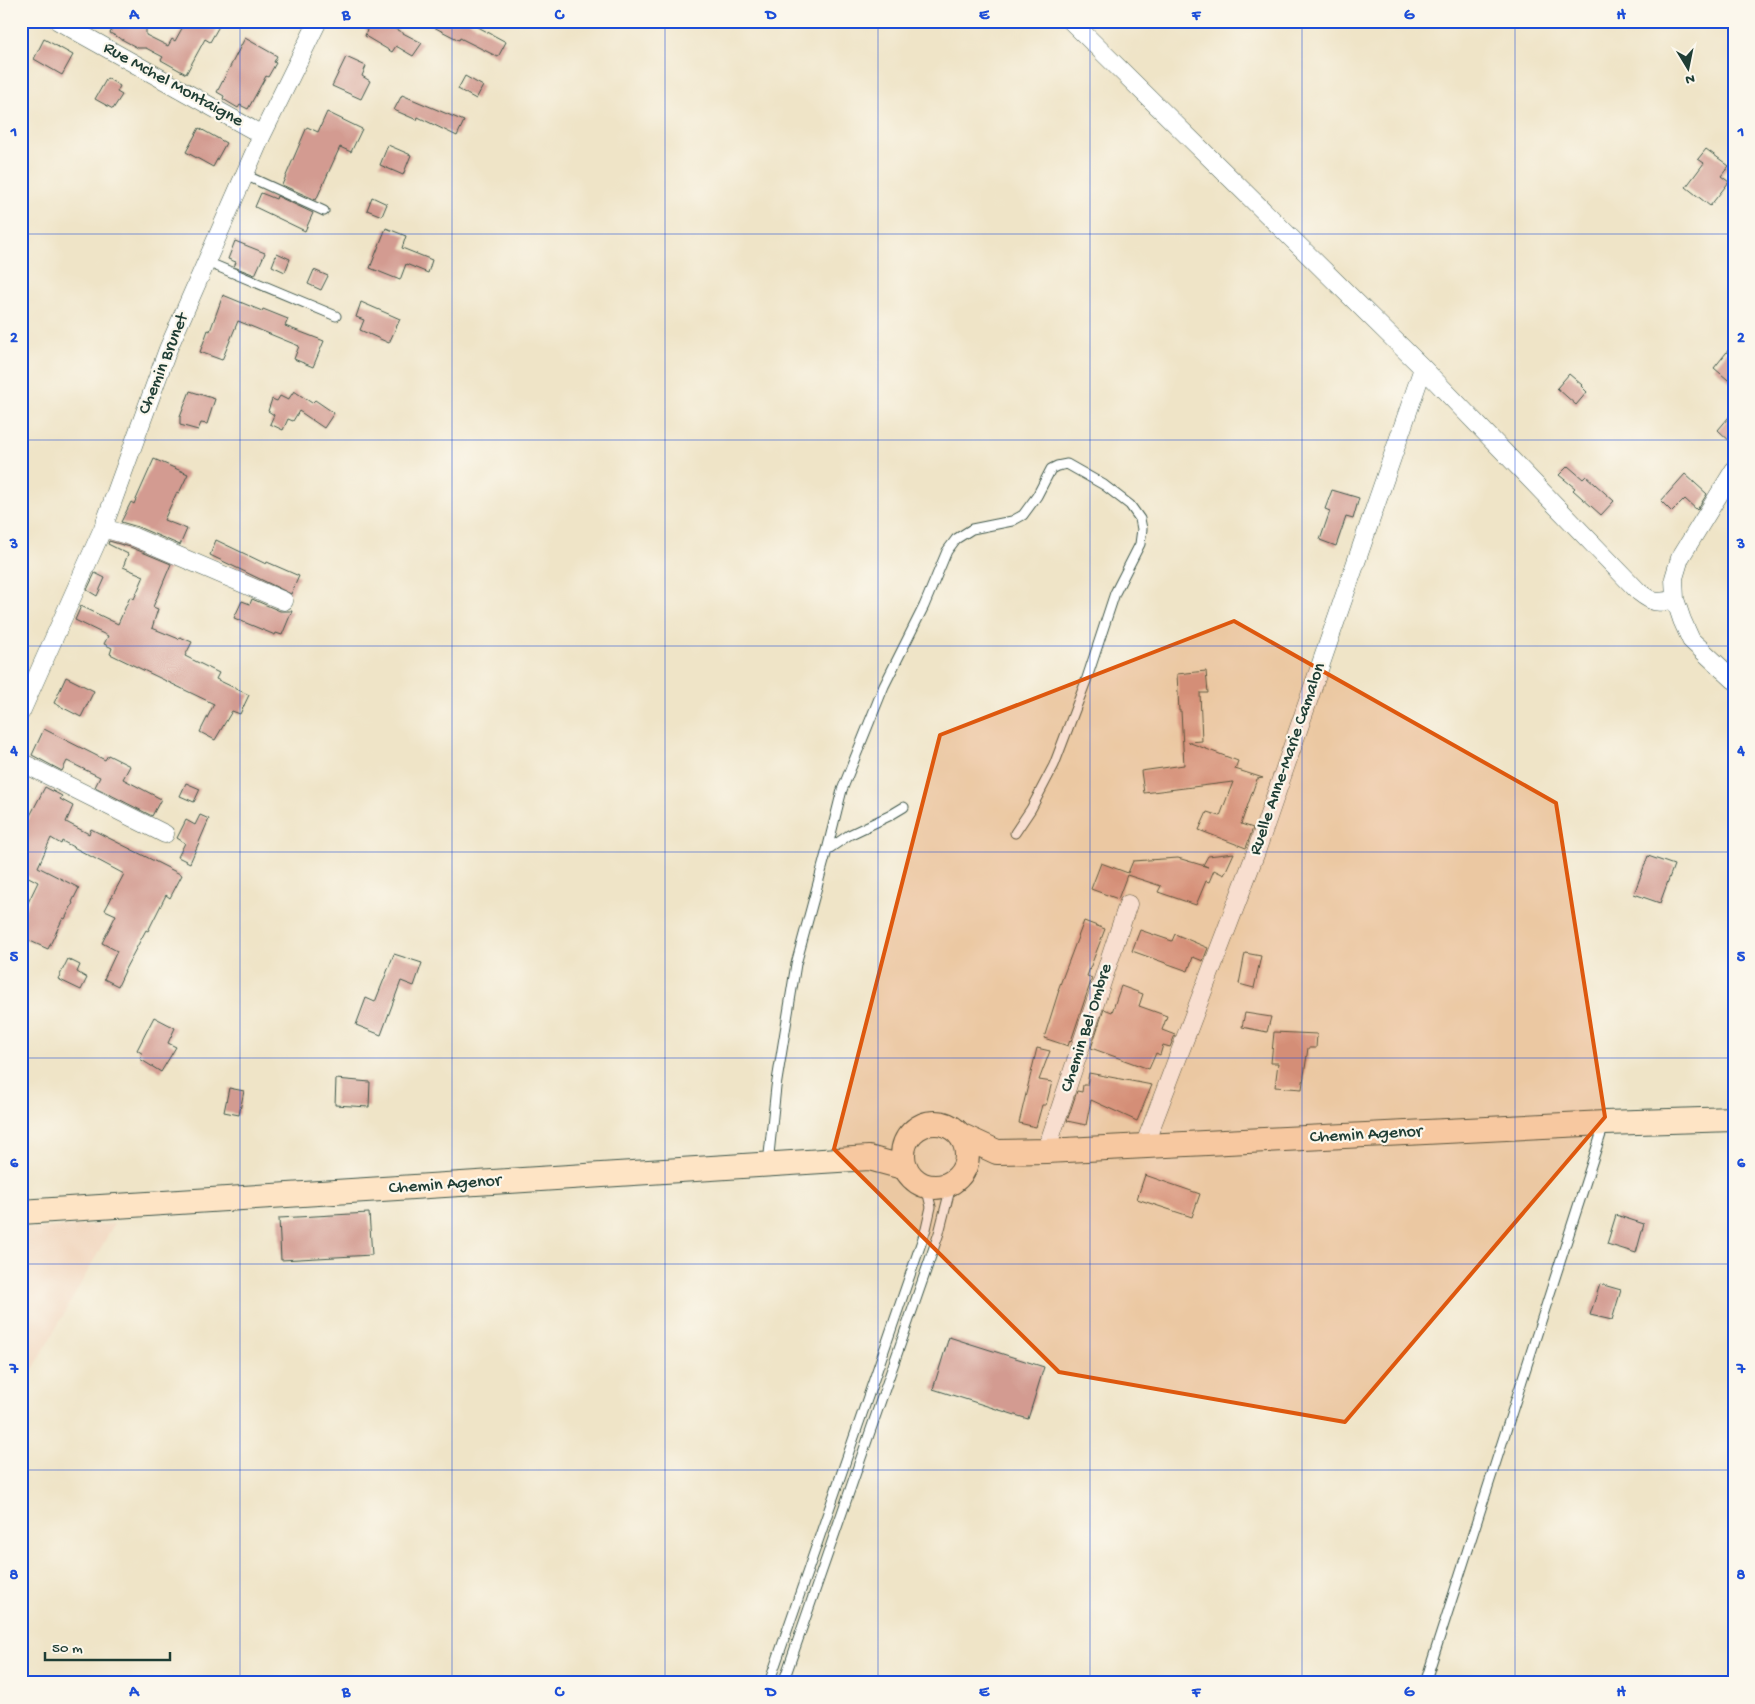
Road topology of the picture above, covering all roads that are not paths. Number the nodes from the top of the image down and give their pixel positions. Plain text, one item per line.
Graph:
1 (58, 21) edge
2 (1071, 21) edge
3 (313, 23) edge
4 (262, 135) junction
5 (245, 175) junction
6 (324, 211) dead end
7 (207, 262) junction
8 (336, 316) dead end
9 (1424, 368) junction
10 (1734, 470) edge
11 (103, 528) junction
12 (1675, 599) junction
13 (284, 601) dead end
14 (1734, 680) edge
15 (21, 712) edge
16 (21, 762) edge
17 (904, 807) dead end
18 (1015, 833) dead end
19 (165, 834) dead end
20 (827, 850) junction
21 (1128, 904) dead end
22 (1734, 1119) edge
23 (1605, 1123) junction
24 (960, 1135) junction
25 (907, 1142) junction
26 (1144, 1146) junction
27 (1046, 1151) junction
28 (998, 1152) junction
29 (869, 1158) junction
30 (768, 1165) junction
31 (906, 1168) junction
32 (958, 1175) junction
33 (926, 1186) junction
34 (21, 1212) edge
35 (769, 1683) edge
36 (783, 1683) edge
37 (1426, 1683) edge

1 - 4 street, Rue Mchel Montaigne
2 - 9 street
3 - 4 street, Chemin Brunet
4 - 5 street, Chemin Brunet
5 - 6 lane
5 - 7 street, Chemin Brunet
7 - 8 lane
7 - 11 street, Chemin Brunet
9 - 12 street
9 - 26 street, Ruelle Anne-Marie Camalon
10 - 12 street
11 - 13 street
11 - 15 street, Chemin Brunet
12 - 14 street
16 - 19 street
17 - 20 lane
18 - 20 lane
20 - 30 lane
21 - 27 street, Chemin Bel Ombre
22 - 23 main road, Chemin Agenor
23 - 26 main road, Chemin Agenor
23 - 37 lane
24 - 25 main road, Chemin Agenor
24 - 28 main road, Chemin Agenor
24 - 32 main road
25 - 29 main road, Chemin Agenor
25 - 31 main road
26 - 27 main road, Chemin Agenor
27 - 28 main road, Chemin Agenor
28 - 32 main road, Chemin Agenor
29 - 30 main road, Chemin Agenor
29 - 31 main road, Chemin Agenor
30 - 34 main road, Chemin Agenor
31 - 33 main road, Chemin Agenor
32 - 33 main road, Chemin Agenor
32 - 36 lane
33 - 35 lane

